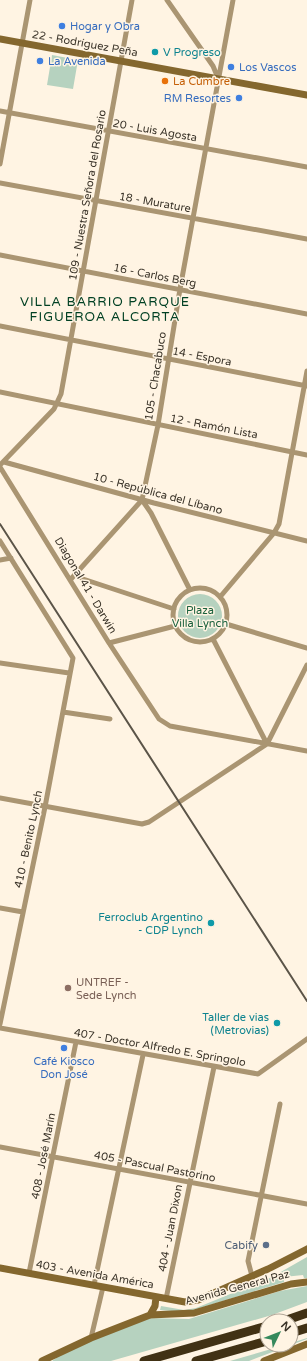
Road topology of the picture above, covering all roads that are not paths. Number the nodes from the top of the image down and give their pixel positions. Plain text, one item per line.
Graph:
1 (30, 0) edge
2 (132, 0) edge
3 (167, 0) edge
4 (233, 0) edge
5 (0, 39) edge
6 (22, 43) junction
7 (121, 60) junction
8 (219, 79) junction
9 (307, 96) edge
10 (0, 111) edge
11 (9, 113) junction
12 (109, 131) junction
13 (206, 149) junction
14 (0, 164) edge
15 (307, 167) edge
16 (0, 183) edge
17 (97, 201) junction
18 (193, 219) junction
19 (307, 239) edge
20 (0, 255) edge
21 (83, 271) junction
22 (180, 289) junction
23 (307, 314) edge
24 (0, 326) edge
25 (71, 340) junction
26 (168, 360) junction
27 (307, 370) edge
28 (306, 386) edge
29 (0, 392) edge
30 (58, 403) junction
31 (158, 425) junction
32 (293, 452) junction
33 (307, 455) edge
34 (2, 465) edge
35 (142, 500) junction
36 (274, 533) junction
37 (307, 541) edge
38 (0, 542) edge
39 (10, 558) junction
40 (0, 560) edge
41 (75, 574) junction
42 (70, 579) junction
43 (190, 590) junction
44 (220, 597) junction
45 (174, 609) junction
46 (226, 624) junction
47 (176, 626) junction
48 (213, 639) junction
49 (109, 643) junction
50 (307, 648) edge
51 (0, 663) edge
52 (307, 665) edge
53 (70, 673) junction
54 (63, 712) junction
55 (110, 719) dead end
56 (267, 744) junction
57 (307, 751) edge
58 (0, 798) edge
59 (46, 807) junction
60 (0, 908) edge
61 (23, 912) junction
62 (0, 1024) edge
63 (0, 1028) edge
64 (307, 1039) edge
65 (76, 1042) junction
66 (143, 1055) junction
67 (214, 1067) junction
68 (280, 1104) dead end
69 (0, 1147) edge
70 (53, 1156) junction
71 (120, 1169) junction
72 (189, 1183) junction
73 (261, 1196) junction
74 (307, 1204) edge
75 (307, 1249) edge
76 (0, 1268) edge
77 (30, 1273) junction
78 (252, 1276) junction
79 (307, 1282) edge
80 (94, 1285) junction
81 (103, 1287) junction
82 (156, 1297) junction
83 (166, 1299) junction
84 (150, 1315) junction
85 (259, 1328) edge
86 (91, 1338) junction
87 (259, 1343) edge
88 (307, 1344) edge
89 (68, 1348) junction
90 (42, 1361) edge
91 (49, 1361) edge
92 (144, 1361) edge
93 (196, 1361) edge
94 (264, 1361) edge

1 - 6 street
2 - 7 street, 109 - Nuestra Señora del Rosario
3 - 8 street
4 - 8 street, 105 - Chacabuco
5 - 6 street, 22 - Rodríguez Peña
6 - 7 street, 22 - Rodríguez Peña
6 - 11 street
7 - 8 street, 22 - Rodríguez Peña
7 - 12 street, 109 - Nuestra Señora del Rosario
8 - 9 street, 22 - Rodríguez Peña
8 - 13 street, 105 - Chacabuco
10 - 11 street, 20 - Luis Agosta
11 - 12 street, 20 - Luis Agosta
11 - 14 street
12 - 13 street, 20 - Luis Agosta
12 - 17 street, 109 - Nuestra Señora del Rosario
13 - 15 street, 20 - Luis Agosta
13 - 18 street, 105 - Chacabuco
16 - 17 street, 18 - Murature
17 - 18 street, 18 - Murature
17 - 21 street, 109 - Nuestra Señora del Rosario
18 - 19 street, 18 - Murature
18 - 22 street, 105 - Chacabuco
20 - 21 street, 16 - Carlos Berg
21 - 22 street, 16 - Carlos Berg
21 - 25 street, 109 - Nuestra Señora del Rosario
22 - 23 street, 16 - Carlos Berg
22 - 26 street, 105 - Chacabuco
24 - 25 street, 14 - Espora
25 - 26 street, 14 - Espora
25 - 30 street, 109 - Nuestra Señora del Rosario
26 - 28 street, 14 - Espora
26 - 31 street, 105 - Chacabuco
27 - 28 street
28 - 32 street
29 - 30 street, 12 - Ramón Lista
30 - 31 street, 12 - Ramón Lista
30 - 34 street, 109 - Nuestra Señora del Rosario
31 - 32 street, 12 - Ramón Lista
31 - 35 street, 105 - Chacabuco
32 - 33 street, 12 - Ramón Lista
32 - 36 street
34 - 35 street, 10 - República del Líbano
34 - 42 street, Diagonal 41 - Darwin
35 - 36 street, 10 - República del Líbano
35 - 41 street
35 - 43 street
36 - 37 street, 10 - República del Líbano
36 - 44 street
38 - 39 street
39 - 40 street
39 - 53 street, 410 - Benito Lynch
41 - 42 street
41 - 45 street
42 - 49 street, Diagonal 41 - Darwin
43 - 44 street
43 - 45 street
44 - 46 street
45 - 47 street
46 - 48 street
46 - 50 street
47 - 48 street
47 - 49 street
48 - 56 street
49 - 56 street, Diagonal 41 - Darwin
51 - 53 street
52 - 56 street
53 - 54 street, 410 - Benito Lynch
54 - 55 street
54 - 59 street, 410 - Benito Lynch
56 - 57 street
56 - 59 street
58 - 59 street
59 - 61 street, 410 - Benito Lynch
60 - 61 street
61 - 62 street, 410 - Benito Lynch
63 - 65 street, 407 - Doctor Alfredo E. Springolo
64 - 67 street, 407 - Doctor Alfredo E. Springolo
65 - 66 street, 407 - Doctor Alfredo E. Springolo
65 - 70 street, 408 - José Marín
66 - 67 street, 407 - Doctor Alfredo E. Springolo
66 - 71 street
67 - 72 street, 404 - Juan Dixon
68 - 73 street
69 - 70 street, 405 - Pascual Pastorino
70 - 71 street, 405 - Pascual Pastorino
70 - 77 street, 408 - José Marín
71 - 72 street, 405 - Pascual Pastorino
71 - 80 street
72 - 73 street, 405 - Pascual Pastorino
72 - 83 street, 404 - Juan Dixon
73 - 74 street, 405 - Pascual Pastorino
73 - 78 street
75 - 78 street
76 - 77 street, 403 - Avenida América
77 - 80 street, 403 - Avenida América
78 - 83 street, 403 - Avenida América
79 - 84 street, Avenida General Paz
80 - 81 street, 403 - Avenida América
81 - 82 street, 403 - Avenida América
81 - 86 street
82 - 83 street, 403 - Avenida América
82 - 84 street
84 - 86 street, Avenida General Paz
85 - 92 highway
86 - 89 street, Avenida General Paz
87 - 93 highway
88 - 94 street
89 - 90 street
89 - 91 street

